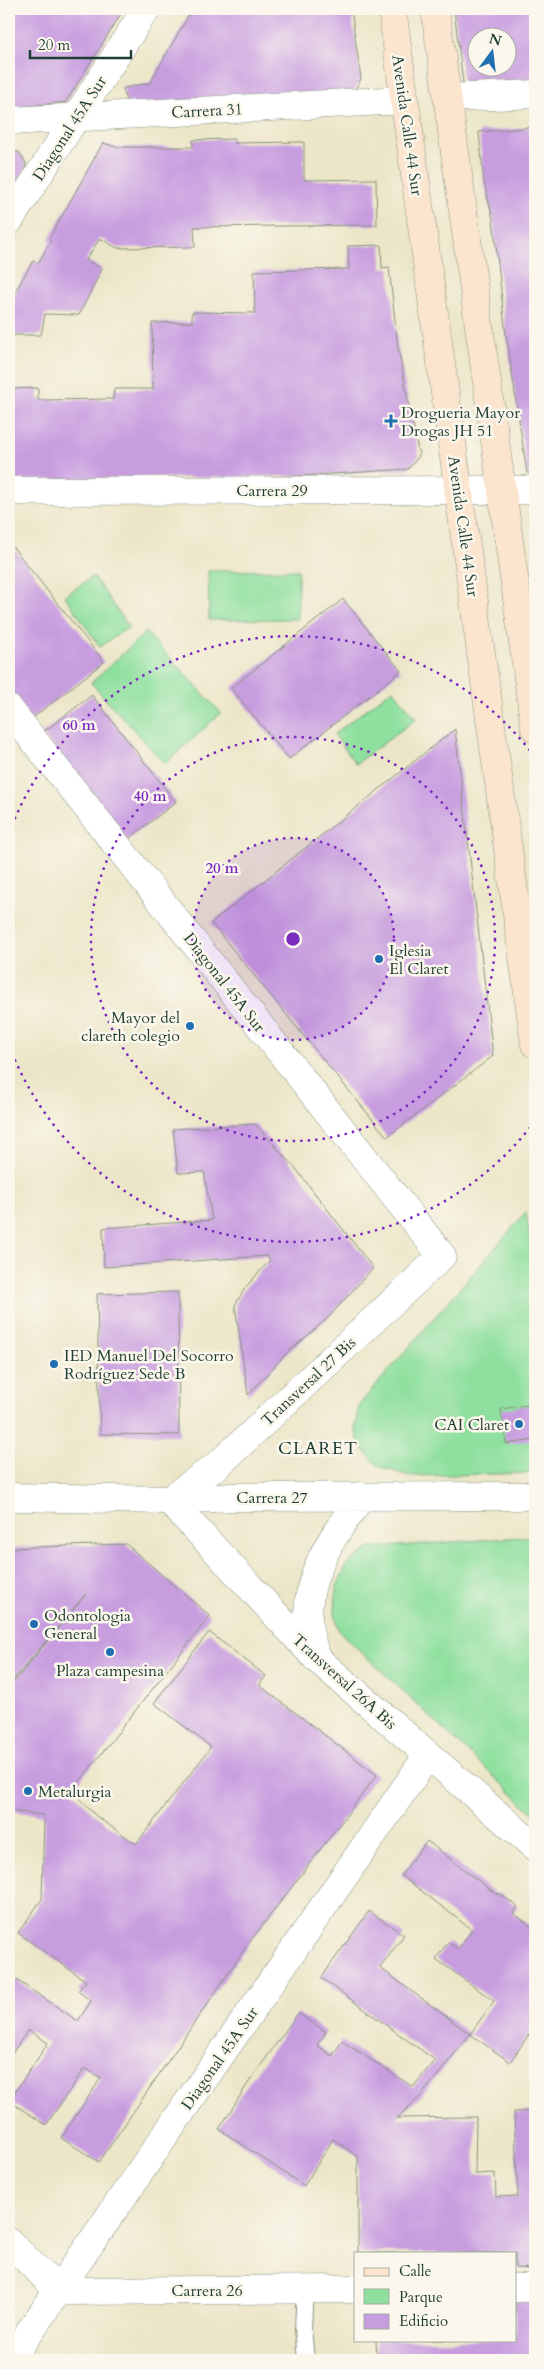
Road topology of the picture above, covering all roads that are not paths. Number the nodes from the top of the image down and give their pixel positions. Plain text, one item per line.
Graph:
1 (146, 9) edge
2 (392, 9) edge
3 (435, 9) edge
4 (535, 94) edge
5 (448, 98) junction
6 (404, 100) junction
7 (76, 117) junction
8 (9, 121) edge
9 (9, 221) edge
10 (459, 489) junction
11 (9, 490) edge
12 (502, 490) junction
13 (535, 490) edge
14 (9, 709) edge
15 (535, 723) edge
16 (535, 1044) edge
17 (442, 1256) joint
18 (362, 1496) junction
19 (535, 1496) edge
20 (9, 1497) edge
21 (169, 1500) junction
22 (317, 1659) junction
23 (428, 1755) junction
24 (535, 1847) edge
25 (9, 2242) edge
26 (516, 2288) edge
27 (535, 2288) edge
28 (305, 2289) junction
29 (354, 2289) edge
30 (59, 2291) junction
31 (10, 2360) edge
32 (306, 2360) edge

1 - 7 street, Diagonal 45A Sur
2 - 6 main road, Avenida Calle 44 Sur
3 - 5 main road
4 - 5 street
5 - 12 main road
6 - 7 street, Carrera 31
6 - 10 main road, Avenida Calle 44 Sur
7 - 8 street, Carrera 31
7 - 9 street, Diagonal 45A Sur
10 - 11 street, Carrera 29
10 - 12 street, Carrera 29
10 - 16 main road, Avenida Calle 44 Sur
12 - 13 street, Carrera 29
12 - 15 main road
14 - 17 street, Diagonal 45A Sur
17 - 21 street, Transversal 27 Bis
18 - 19 street, Carrera 27
18 - 21 street, Carrera 27
18 - 22 street
20 - 21 street, Carrera 27
21 - 22 street, Transversal 26A Bis
22 - 23 street, Transversal 26A Bis
23 - 24 street, Transversal 26A Bis
23 - 30 street, Diagonal 45A Sur
25 - 30 street
26 - 27 street
28 - 29 street, Carrera 26
28 - 30 street, Carrera 26
28 - 32 lane
30 - 31 street, Diagonal 45A Sur

